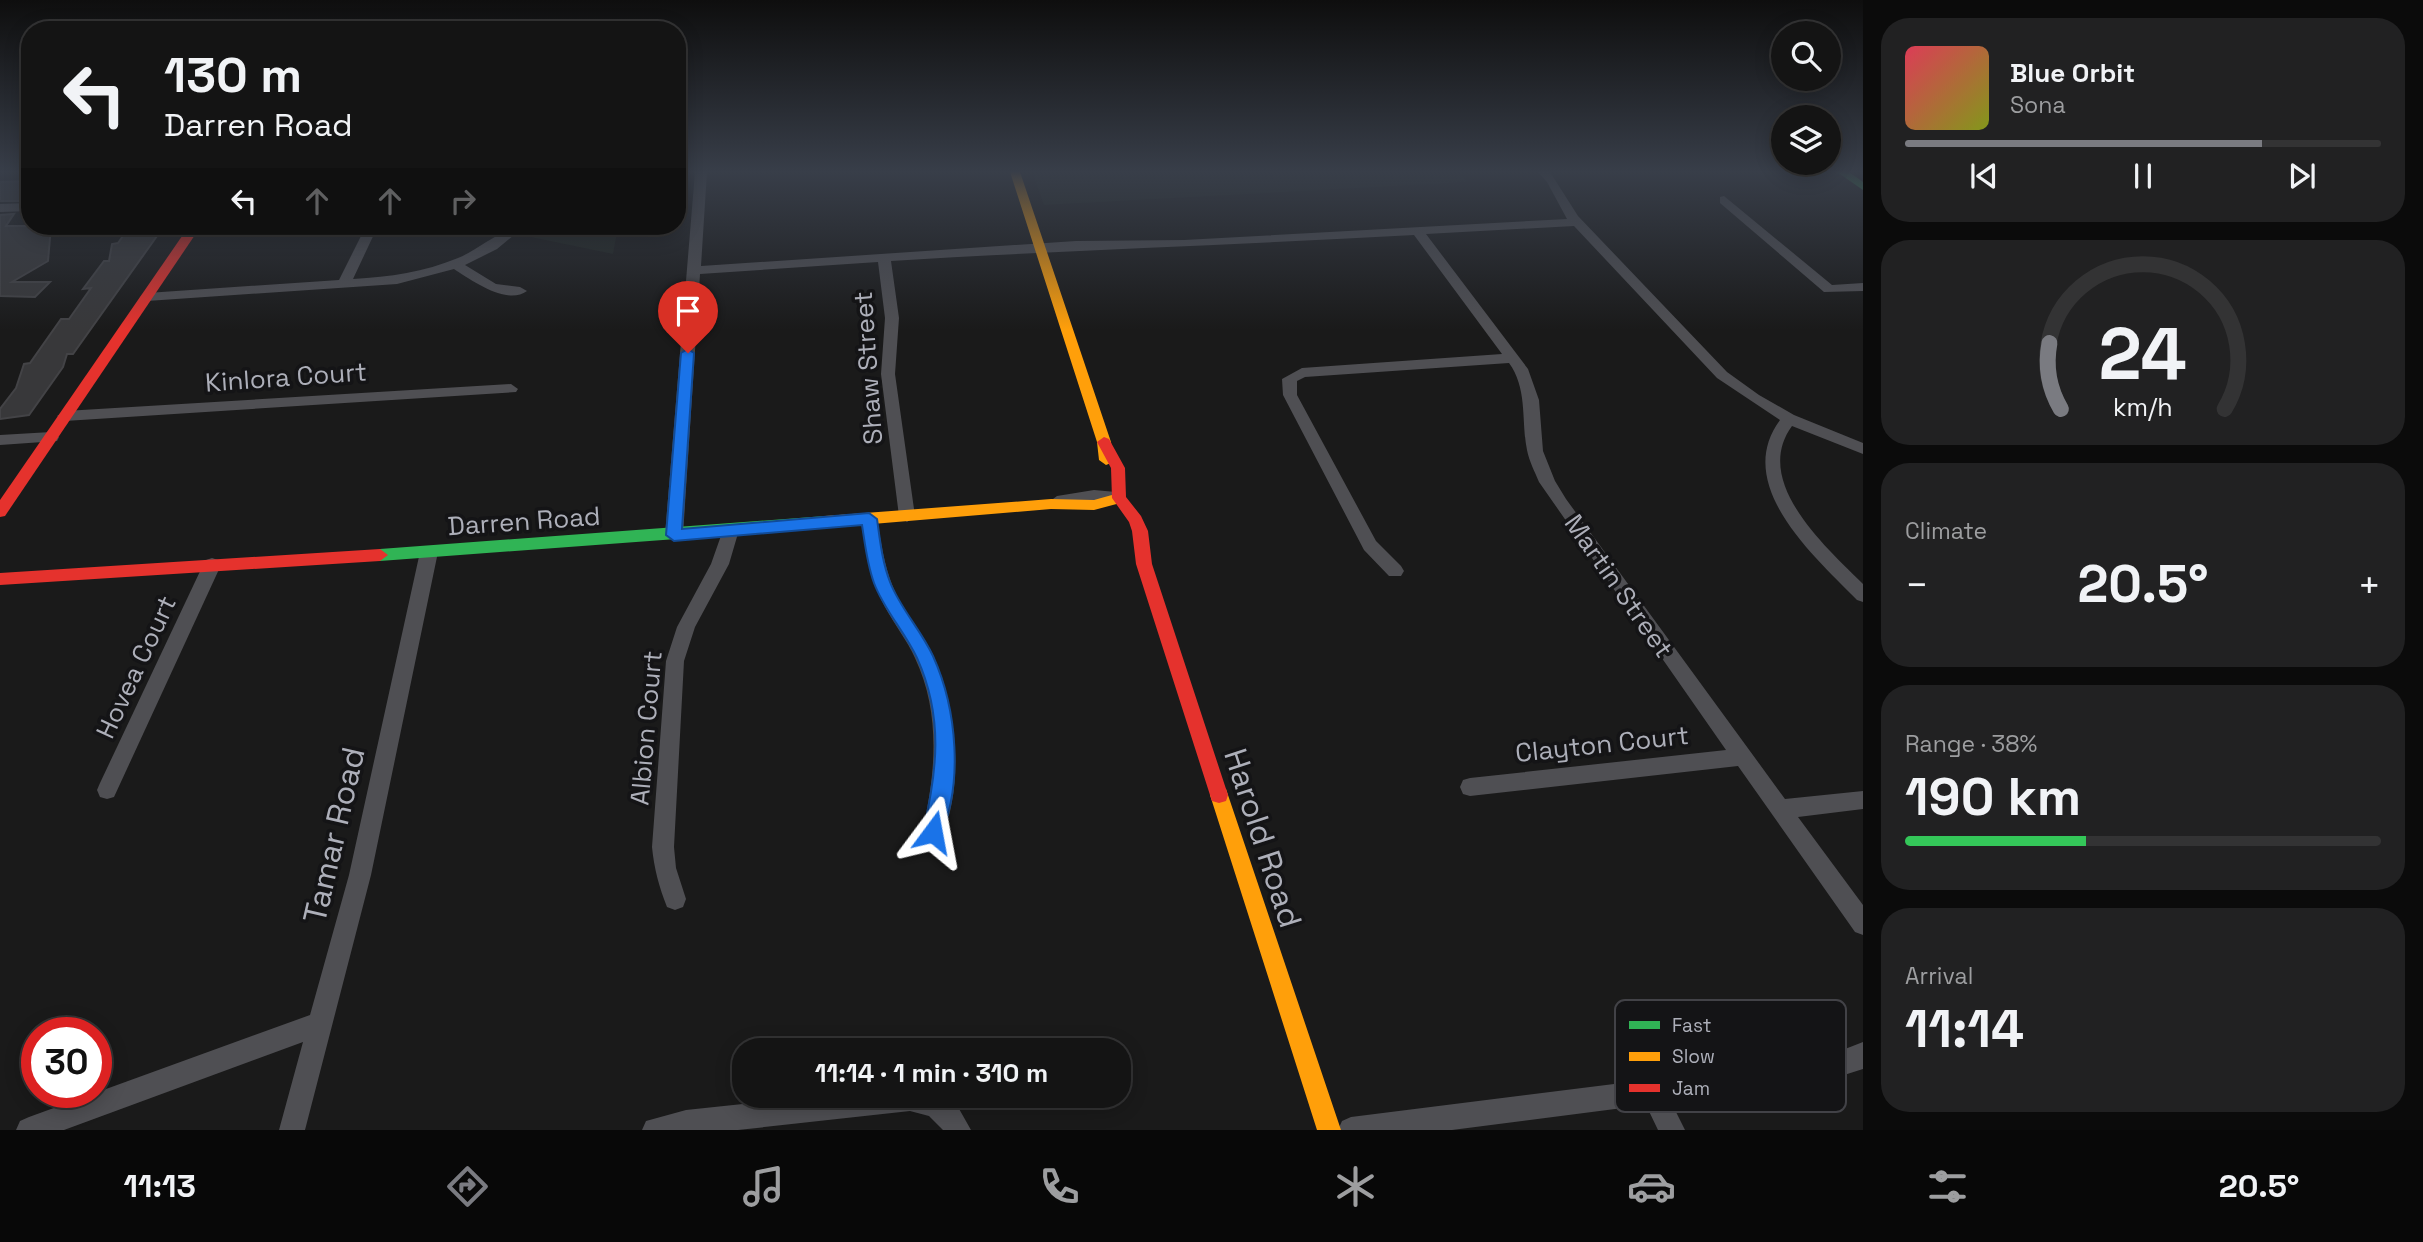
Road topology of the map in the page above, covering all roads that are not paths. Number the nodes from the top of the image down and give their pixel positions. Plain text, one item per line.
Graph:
1 (697, 225) edge
2 (1033, 225) edge
3 (1528, 225) edge
4 (1580, 225) edge
5 (1750, 225) edge
6 (1417, 231) junction
7 (189, 235) edge
8 (368, 235) edge
9 (513, 235) edge
10 (1041, 248) junction
11 (884, 258) junction
12 (455, 264) junction
13 (694, 270) junction
14 (344, 285) junction
15 (1863, 287) edge
16 (520, 290) dead end
17 (147, 297) junction
18 (1513, 358) junction
19 (511, 389) dead end
20 (65, 416) junction
21 (1789, 419) junction
22 (51, 437) junction
23 (0, 440) edge
24 (1863, 449) edge
25 (1110, 499) junction
26 (1051, 504) joint
27 (0, 512) edge
28 (907, 516) junction
29 (869, 519) junction
30 (731, 530) junction
31 (674, 535) junction
32 (429, 552) junction
33 (212, 565) junction
34 (1395, 571) dead end
35 (0, 579) edge
36 (1863, 596) edge
37 (1741, 757) junction
38 (1470, 787) dead end
39 (107, 790) dead end
40 (1863, 800) edge
41 (1781, 809) junction
42 (933, 832) dead end
43 (675, 899) dead end
44 (1863, 924) edge
45 (320, 1024) junction
46 (1863, 1054) edge
47 (1846, 1062) edge
48 (1615, 1096) edge
49 (1663, 1112) edge
50 (29, 1130) edge
51 (292, 1130) edge
52 (656, 1130) edge
53 (958, 1130) edge
54 (1329, 1130) edge
55 (1351, 1130) edge
56 (1672, 1130) edge

1 - 13 street
2 - 10 street
3 - 6 street
4 - 21 street
5 - 15 street
6 - 10 street
6 - 18 street, Martin Street
7 - 17 street
8 - 14 street
9 - 12 street
10 - 11 street
10 - 25 street
11 - 13 street
11 - 28 street, Shaw Street
12 - 14 street
12 - 16 street
13 - 31 street
14 - 17 street
17 - 20 street
18 - 34 street
18 - 37 street, Martin Street
19 - 20 street, Kinlora Court
20 - 22 street
21 - 24 street
21 - 36 street
22 - 23 street
22 - 27 street
25 - 26 street, Darren Road
25 - 54 street, Harold Road
26 - 28 street, Darren Road
28 - 29 street, Darren Road
29 - 30 street, Darren Road
29 - 42 street
30 - 31 street, Darren Road
30 - 43 street, Albion Court
31 - 32 street, Darren Road
32 - 33 street, Darren Road
32 - 45 street, Tamar Road
33 - 35 street, Darren Road
33 - 39 street, Hovea Court
37 - 38 street, Clayton Court
37 - 41 street, Martin Street
40 - 41 street
41 - 44 street, Martin Street
45 - 50 street
45 - 51 street, Tamar Road
46 - 47 street
48 - 55 street
49 - 56 street
52 - 53 street

